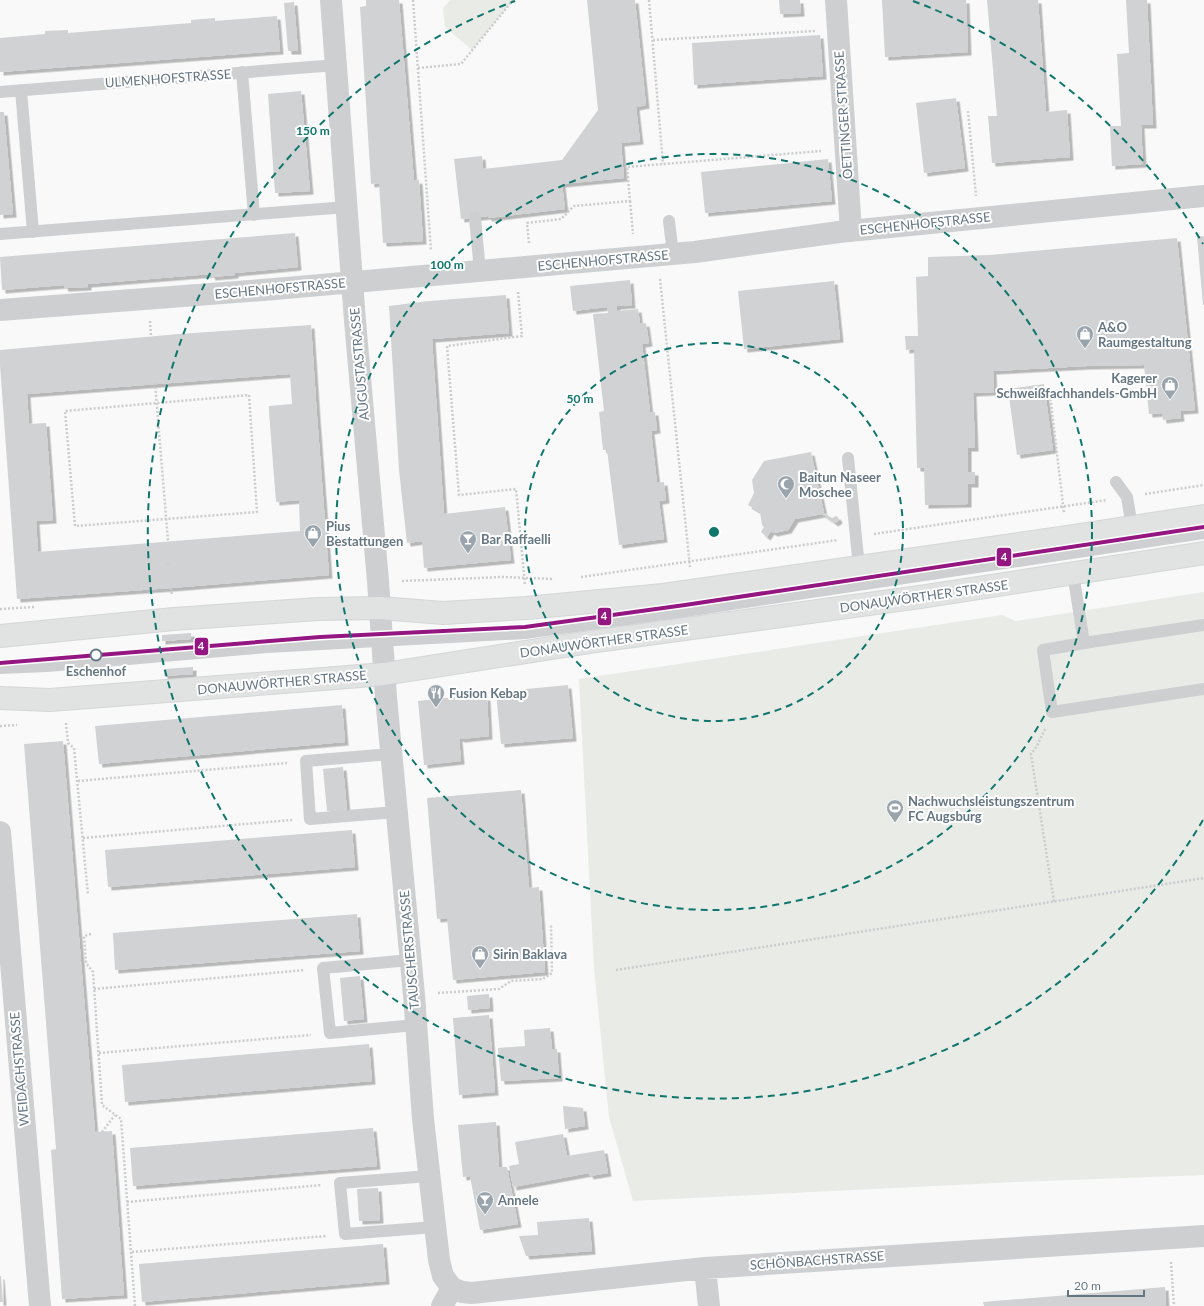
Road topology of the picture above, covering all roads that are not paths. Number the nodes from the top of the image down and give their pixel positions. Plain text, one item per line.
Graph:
1 (331, 0) edge
2 (836, 0) edge
3 (336, 65) junction
4 (242, 72) junction
5 (21, 90) junction
6 (0, 92) edge
7 (1204, 196) edge
8 (347, 207) junction
9 (254, 214) junction
10 (476, 218) dead end
11 (670, 221) dead end
12 (851, 231) junction
13 (33, 232) junction
14 (0, 234) edge
15 (666, 254) junction
16 (480, 271) junction
17 (352, 282) junction
18 (0, 310) edge
19 (848, 458) dead end
20 (1116, 482) dead end
21 (1204, 516) edge
22 (1132, 527) junction
23 (1204, 533) edge
24 (1204, 553) edge
25 (859, 567) junction
26 (1073, 573) junction
27 (380, 608) junction
28 (1204, 625) edge
29 (0, 636) edge
30 (382, 641) junction
31 (1084, 643) junction
32 (0, 668) edge
33 (384, 674) junction
34 (1204, 689) edge
35 (0, 698) edge
36 (391, 754) junction
37 (396, 812) junction
38 (0, 832) edge
39 (410, 960) junction
40 (415, 1025) junction
41 (429, 1176) junction
42 (435, 1227) junction
43 (1204, 1236) edge
44 (705, 1268) junction
45 (447, 1297) edge
46 (40, 1306) edge
47 (709, 1306) edge

1 - 3 street, AUGUSTASTRASSE
2 - 12 street, OETTINGER STRASSE
3 - 4 lane, ULMENHOFSTRASSE
3 - 8 street, AUGUSTASTRASSE
4 - 5 lane, ULMENHOFSTRASSE
4 - 9 lane
5 - 6 lane, ULMENHOFSTRASSE
5 - 13 lane
7 - 12 street, ESCHENHOFSTRASSE
8 - 9 lane
8 - 17 street, AUGUSTASTRASSE
9 - 13 lane
10 - 16 lane
11 - 15 lane
12 - 15 street, ESCHENHOFSTRASSE
13 - 14 lane
15 - 16 street, ESCHENHOFSTRASSE
16 - 17 street, ESCHENHOFSTRASSE
17 - 18 street, ESCHENHOFSTRASSE
17 - 27 street, AUGUSTASTRASSE
19 - 25 lane
20 - 22 lane
21 - 22 main road
22 - 25 main road
23 - 30 lane
24 - 26 main road, DONAUWÖRTHER STRASSE
25 - 27 main road
26 - 31 lane
26 - 33 main road, DONAUWÖRTHER STRASSE
27 - 29 main road
27 - 30 street, TAUSCHERSTRASSE
28 - 31 lane
30 - 32 lane
30 - 33 street, TAUSCHERSTRASSE
31 - 34 lane
33 - 35 main road, DONAUWÖRTHER STRASSE
33 - 36 street, TAUSCHERSTRASSE
36 - 37 street, TAUSCHERSTRASSE
36 - 37 lane
37 - 39 street, TAUSCHERSTRASSE
38 - 46 street, WEIDACHSTRASSE
39 - 40 street, TAUSCHERSTRASSE
39 - 40 lane
40 - 41 street, TAUSCHERSTRASSE
41 - 42 street, TAUSCHERSTRASSE
41 - 42 lane
42 - 45 street, TAUSCHERSTRASSE
43 - 44 street, SCHÖNBACHSTRASSE
44 - 45 street, SCHÖNBACHSTRASSE
44 - 47 street

